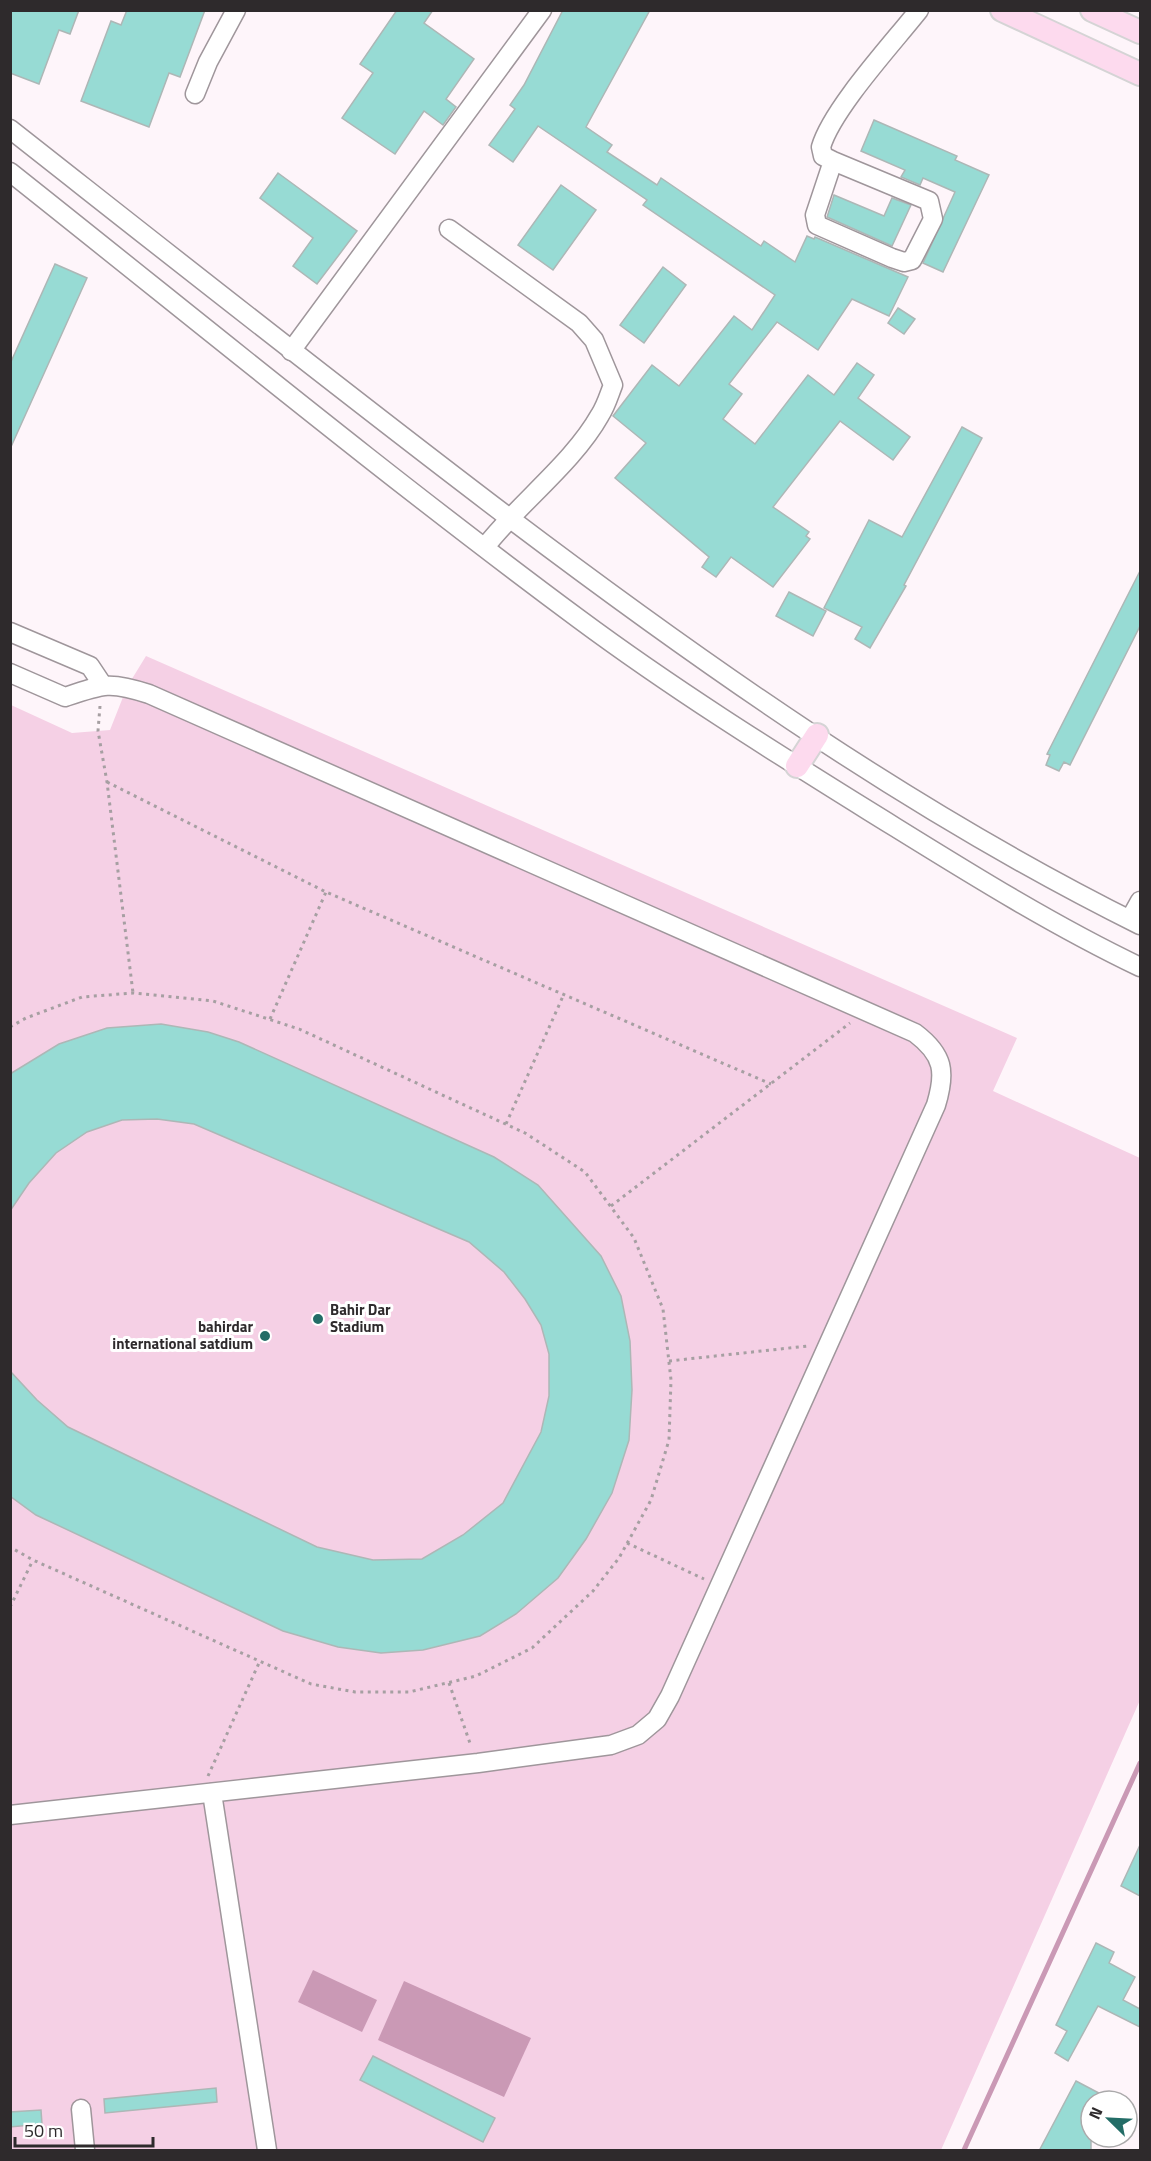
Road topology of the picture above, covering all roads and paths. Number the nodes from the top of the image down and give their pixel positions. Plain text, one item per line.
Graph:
1 (236, 10) edge
2 (542, 10) edge
3 (919, 10) edge
4 (1002, 10) edge
5 (1092, 10) edge
6 (1140, 32) edge
7 (1140, 74) edge
8 (195, 94) dead end
9 (10, 129) edge
10 (833, 161) junction
11 (10, 172) edge
12 (449, 229) dead end
13 (291, 351) junction
14 (508, 517) junction
15 (485, 547) junction
16 (10, 632) edge
17 (10, 673) edge
18 (102, 684) junction
19 (817, 735) junction
20 (797, 766) junction
21 (107, 782) junction
22 (326, 892) junction
23 (1140, 901) edge
24 (1135, 922) edge
25 (1140, 967) edge
26 (132, 993) junction
27 (564, 994) junction
28 (866, 1011) junction
29 (270, 1019) junction
30 (10, 1027) edge
31 (771, 1084) junction
32 (506, 1124) junction
33 (611, 1206) junction
34 (828, 1344) junction
35 (669, 1361) junction
36 (627, 1543) junction
37 (10, 1547) edge
38 (33, 1560) junction
39 (719, 1587) junction
40 (10, 1607) edge
41 (259, 1663) junction
42 (448, 1683) junction
43 (477, 1763) junction
44 (206, 1793) junction
45 (10, 1815) edge
46 (81, 2109) dead end
47 (85, 2151) edge
48 (267, 2151) edge

1 - 8 street
2 - 13 street
3 - 10 street
4 - 7 main road
5 - 6 main road
9 - 13 street
10 - 10 street
11 - 15 street
12 - 14 street
13 - 14 street
14 - 15 street
14 - 19 street
15 - 20 street
16 - 18 street
17 - 18 street
18 - 21 path
18 - 28 street
19 - 20 main road
19 - 24 street
20 - 25 street
21 - 22 path
21 - 26 path
22 - 27 path
22 - 29 path
23 - 24 street
26 - 29 path
26 - 30 path
27 - 31 path
27 - 32 path
28 - 31 path
28 - 34 street
29 - 32 path
31 - 33 path
32 - 33 path
33 - 35 path
34 - 35 path
34 - 39 street
35 - 36 path
36 - 39 path
36 - 42 path
37 - 38 path
38 - 40 path
38 - 41 path
39 - 43 street
41 - 42 path
41 - 44 path
42 - 43 path
43 - 44 street
44 - 45 street
44 - 48 street
46 - 47 street

